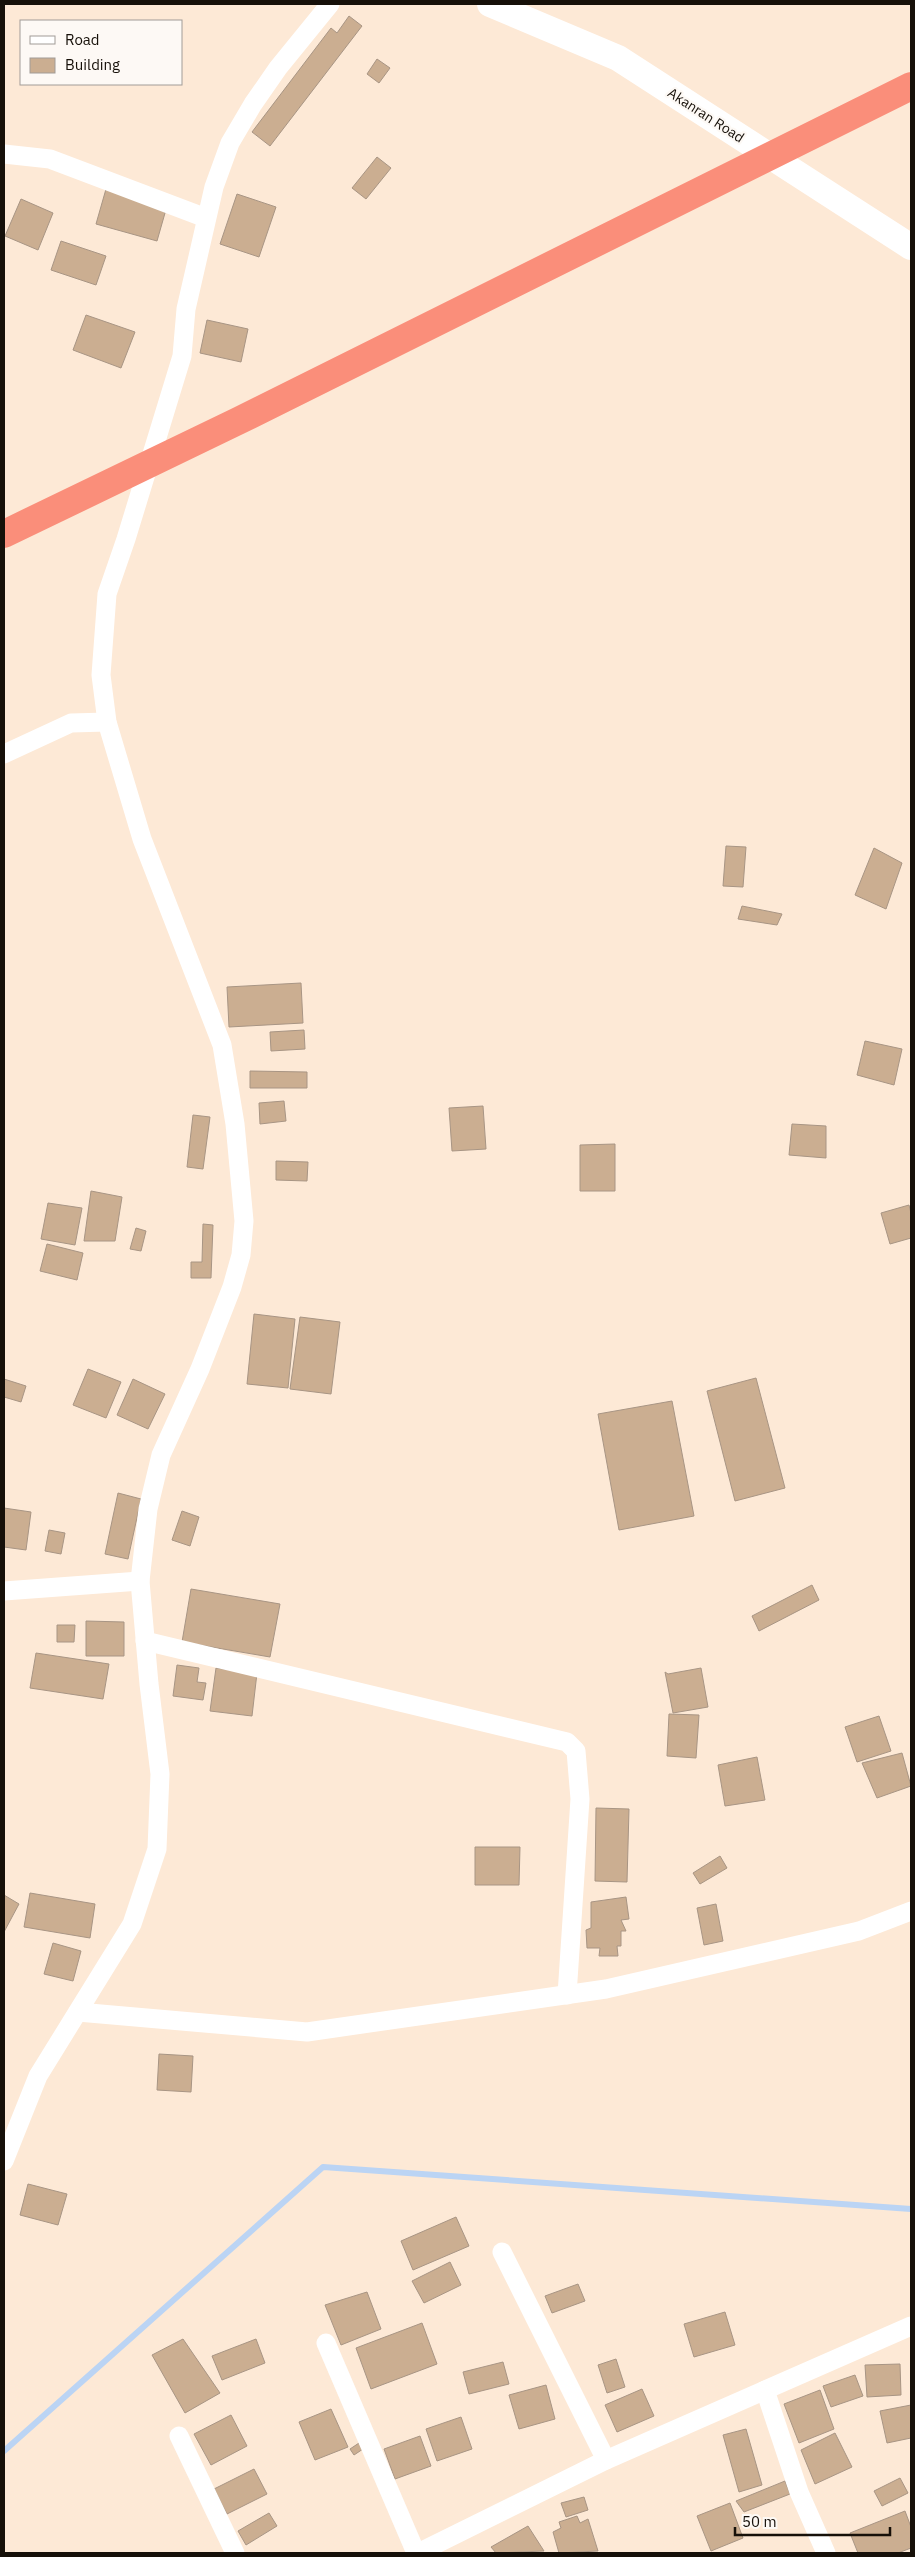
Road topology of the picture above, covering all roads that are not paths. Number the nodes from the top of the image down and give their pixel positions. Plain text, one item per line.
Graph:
1 (330, 4) edge
2 (490, 4) edge
3 (911, 86) edge
4 (4, 154) edge
5 (206, 218) junction
6 (911, 247) edge
7 (4, 534) edge
8 (107, 722) junction
9 (4, 754) edge
10 (140, 1581) junction
11 (4, 1591) edge
12 (145, 1641) junction
13 (911, 1911) edge
14 (567, 1995) junction
15 (78, 2012) junction
16 (4, 2161) edge
17 (502, 2252) dead end
18 (911, 2326) edge
19 (326, 2343) dead end
20 (765, 2390) junction
21 (179, 2436) dead end
22 (606, 2460) junction
23 (235, 2553) edge
24 (417, 2553) edge
25 (826, 2553) edge

1 - 5 street
2 - 6 main road, Akanran Road
3 - 7 highway
4 - 5 street
5 - 8 street
8 - 9 street
8 - 10 street
10 - 11 street
10 - 12 street
12 - 14 street
12 - 15 street
13 - 14 street
14 - 15 street
15 - 16 street
17 - 22 street
18 - 20 street
19 - 24 street
20 - 22 street
20 - 25 street
21 - 23 street
22 - 24 street

